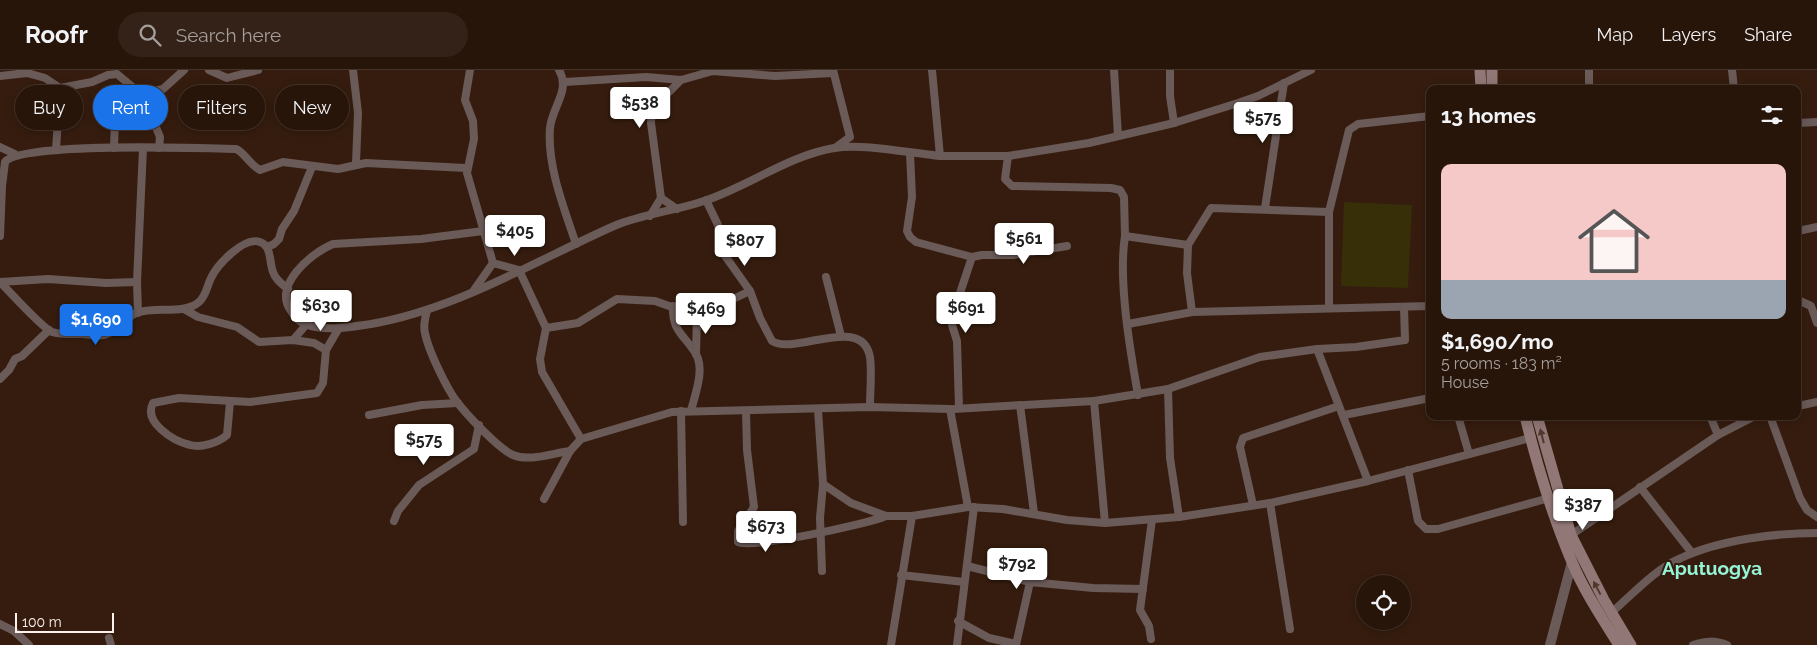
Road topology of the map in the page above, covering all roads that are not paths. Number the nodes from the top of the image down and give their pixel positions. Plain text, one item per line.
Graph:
1 (184, 70) edge
2 (209, 70) edge
3 (258, 70) edge
4 (353, 70) edge
5 (470, 70) edge
6 (559, 70) edge
7 (932, 70) edge
8 (1114, 70) edge
9 (1170, 70) edge
10 (1311, 70) edge
11 (1480, 70) edge
12 (1492, 70) edge
13 (1589, 70) edge
14 (1732, 70) edge
15 (789, 72) edge
16 (833, 72) edge
17 (0, 76) edge
18 (681, 80) junction
19 (565, 82) junction
20 (1284, 83) junction
21 (56, 85) edge
22 (76, 85) edge
23 (133, 85) edge
24 (167, 85) edge
25 (1481, 85) edge
26 (1492, 85) edge
27 (1589, 85) edge
28 (1734, 85) edge
29 (1426, 116) edge
30 (1801, 122) edge
31 (1817, 122) edge
32 (1174, 123) junction
33 (57, 130) edge
34 (114, 130) edge
35 (157, 130) edge
36 (1118, 136) junction
37 (850, 137) junction
38 (0, 147) edge
39 (114, 148) junction
40 (143, 148) junction
41 (159, 148) junction
42 (835, 148) junction
43 (863, 148) junction
44 (56, 150) junction
45 (910, 153) junction
46 (15, 154) junction
47 (940, 156) junction
48 (1008, 156) junction
49 (356, 163) junction
50 (312, 167) junction
51 (466, 168) junction
52 (661, 198) junction
53 (706, 200) junction
54 (1265, 208) junction
55 (677, 209) junction
56 (1329, 212) junction
57 (650, 216) junction
58 (1817, 227) edge
59 (1801, 230) edge
60 (482, 231) junction
61 (0, 236) edge
62 (1125, 236) junction
63 (576, 244) junction
64 (1188, 245) junction
65 (1067, 246) dead end
66 (267, 247) junction
67 (972, 257) junction
68 (493, 262) junction
69 (519, 270) junction
70 (826, 277) dead end
71 (0, 282) edge
72 (136, 282) junction
73 (288, 289) junction
74 (474, 291) junction
75 (750, 291) junction
76 (1801, 301) edge
77 (673, 306) junction
78 (1426, 306) edge
79 (1329, 307) junction
80 (1404, 307) junction
81 (184, 308) junction
82 (427, 311) junction
83 (1192, 312) junction
84 (138, 313) junction
85 (697, 316) junction
86 (1817, 322) edge
87 (1128, 324) junction
88 (306, 325) junction
89 (339, 328) junction
90 (546, 328) junction
91 (49, 330) junction
92 (841, 336) junction
93 (293, 340) junction
94 (1316, 348) junction
95 (326, 350) junction
96 (696, 354) junction
97 (0, 379) edge
98 (1168, 390) junction
99 (1138, 395) junction
100 (1426, 399) edge
101 (1094, 401) junction
102 (230, 402) junction
103 (1817, 402) edge
104 (458, 403) junction
105 (1020, 405) junction
106 (1801, 405) edge
107 (1339, 406) junction
108 (870, 407) junction
109 (959, 408) junction
110 (950, 409) junction
111 (818, 410) junction
112 (681, 411) junction
113 (691, 411) junction
114 (746, 411) junction
115 (369, 416) dead end
116 (1344, 416) junction
117 (1459, 420) edge
118 (1526, 420) edge
119 (1538, 420) edge
120 (1712, 420) edge
121 (1747, 420) edge
122 (1771, 420) edge
123 (479, 425) junction
124 (1718, 435) junction
125 (1530, 438) junction
126 (581, 439) junction
127 (570, 451) junction
128 (1470, 454) junction
129 (1408, 470) junction
130 (1368, 481) junction
131 (823, 484) junction
132 (1640, 487) junction
133 (1549, 498) junction
134 (544, 499) dead end
135 (1270, 503) junction
136 (1253, 505) junction
137 (971, 507) junction
138 (1034, 513) junction
139 (886, 516) junction
140 (912, 516) junction
141 (1179, 517) junction
142 (1817, 517) edge
143 (1152, 520) junction
144 (394, 521) dead end
145 (682, 522) dead end
146 (1105, 523) junction
147 (820, 532) junction
148 (1817, 534) edge
149 (1571, 535) junction
150 (1692, 553) junction
151 (1572, 562) junction
152 (967, 566) junction
153 (822, 571) dead end
154 (901, 575) junction
155 (964, 582) junction
156 (1030, 582) junction
157 (1143, 588) junction
158 (1612, 613) junction
159 (958, 621) junction
160 (0, 624) edge
161 (1290, 629) dead end
162 (1151, 639) dead end
163 (1016, 644) edge
164 (30, 645) edge
165 (891, 645) edge
166 (956, 645) edge
167 (1550, 645) edge
168 (1619, 645) edge
169 (1631, 645) edge
170 (1693, 645) edge
171 (1727, 645) edge

1 - 24 street
2 - 3 street
4 - 49 street
5 - 51 street
6 - 19 street
7 - 47 street
8 - 36 street
9 - 32 street
10 - 20 street
11 - 25 main road
12 - 26 main road
13 - 27 street
14 - 28 street
15 - 16 street
15 - 18 street
16 - 37 street
17 - 21 street
18 - 19 street
18 - 52 street
19 - 63 street
20 - 32 street
20 - 54 street
22 - 23 street
29 - 56 street
30 - 31 street
32 - 36 street
33 - 44 street
34 - 39 street
35 - 41 street
36 - 48 street
37 - 42 street
37 - 43 street
38 - 46 street
39 - 40 street
39 - 44 street
40 - 41 street
40 - 72 street
41 - 50 street
42 - 43 street
42 - 53 street
43 - 45 street
44 - 46 street
45 - 47 street
45 - 67 street
46 - 61 street
47 - 48 street
48 - 62 street
49 - 50 street
49 - 51 street
50 - 66 street
51 - 60 street
52 - 55 street
52 - 57 street
53 - 55 street
53 - 75 street
54 - 56 street
54 - 64 street
55 - 57 street
56 - 79 street
57 - 63 street
58 - 59 street
60 - 68 street
60 - 73 street
62 - 64 street
62 - 87 street
63 - 69 street
64 - 83 street
65 - 67 street
66 - 73 street
66 - 81 street
67 - 109 street
68 - 69 street
68 - 74 street
69 - 74 street
69 - 90 street
70 - 92 street
71 - 72 street
71 - 91 street
72 - 84 street
73 - 88 street
74 - 82 street
75 - 85 street
75 - 92 street
76 - 86 street
77 - 85 street
77 - 90 street
77 - 96 street
78 - 80 street
79 - 80 street
79 - 83 street
80 - 94 street
81 - 84 street
81 - 93 street
82 - 89 street
82 - 104 street
83 - 87 street
84 - 91 street
85 - 96 street
87 - 99 street
88 - 89 street
88 - 93 street
89 - 95 street
90 - 126 street
91 - 97 street
92 - 108 street
93 - 95 street
94 - 98 street
94 - 107 street
95 - 102 street
96 - 113 street
98 - 99 street
98 - 141 street
99 - 101 street
100 - 116 street
101 - 105 street
101 - 146 street
102 - 102 street
103 - 106 street
104 - 115 street
104 - 123 street
105 - 109 street
105 - 138 street
107 - 116 street
107 - 136 street
108 - 110 street
108 - 111 street
109 - 110 street
110 - 137 street
111 - 114 street
111 - 131 street
112 - 113 street
112 - 126 street
112 - 145 street
113 - 114 street
114 - 147 street
116 - 130 street
117 - 128 street
118 - 125 main road
149 -> 119 main road
120 - 124 street
121 - 124 street
122 - 142 street
123 - 127 street
123 - 144 street
124 - 132 street
125 - 128 street
125 - 133 main road
126 - 127 street
127 - 134 street
128 - 129 street
129 - 130 street
129 - 133 street
130 - 135 street
131 - 139 street
131 - 147 street
132 - 149 street
132 - 150 street
133 - 151 main road
135 - 136 street
135 - 161 street
136 - 141 street
137 - 138 street
137 - 140 street
137 - 152 street
138 - 146 street
139 - 140 street
139 - 147 street
140 - 154 street
141 - 143 street
143 - 146 street
143 - 157 street
147 - 153 street
148 - 150 street
158 -> 149 main road
150 - 158 street
151 - 167 street
151 - 168 main road
152 - 155 street
152 - 156 street
154 - 155 street
154 - 165 street
155 - 159 street
156 - 157 street
156 - 163 street
157 - 162 street
158 - 169 main road
159 - 163 street
159 - 166 street
160 - 164 street
170 - 171 street

